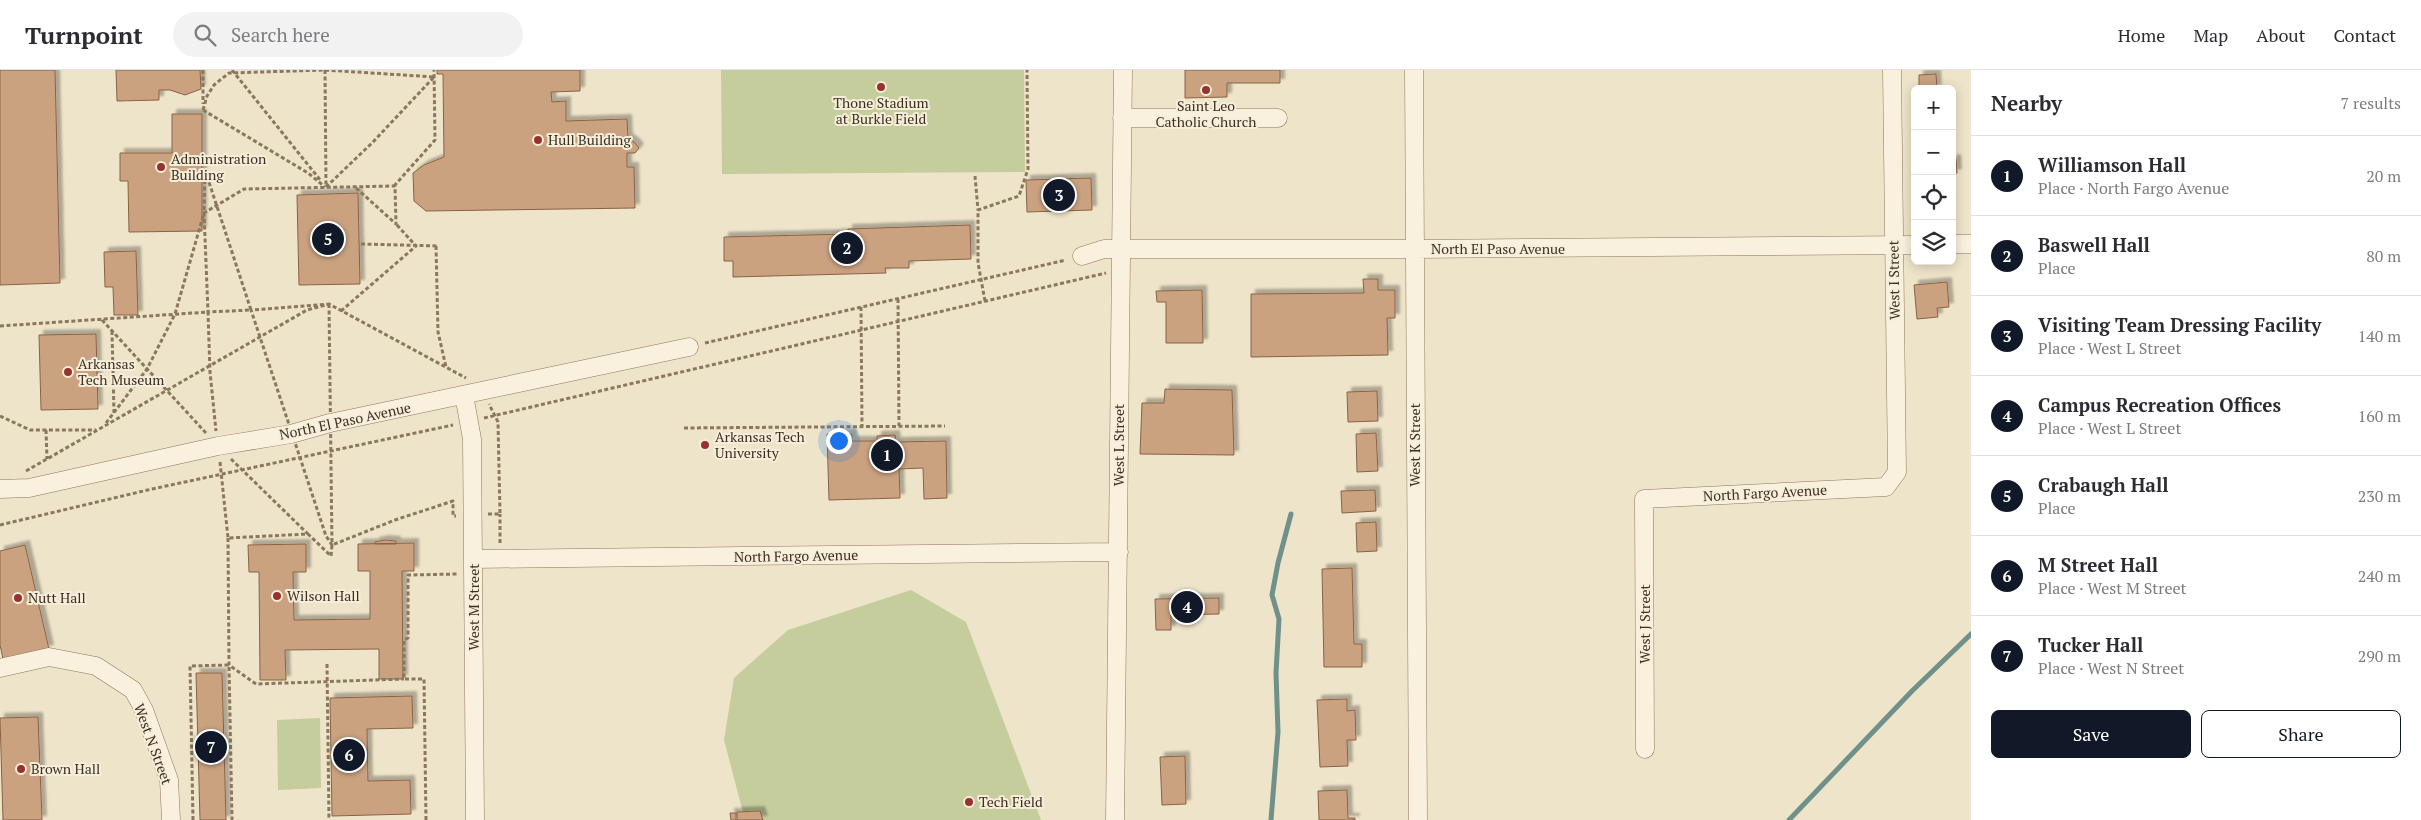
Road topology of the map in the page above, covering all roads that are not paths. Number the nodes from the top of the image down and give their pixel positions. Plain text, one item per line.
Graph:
1 (1123, 70) edge
2 (1414, 70) edge
3 (1892, 70) edge
4 (1122, 118) junction
5 (1278, 118) dead end
6 (1956, 244) edge
7 (1971, 244) edge
8 (1894, 245) junction
9 (1911, 245) edge
10 (1121, 249) junction
11 (1414, 249) junction
12 (1082, 256) road end
13 (689, 347) road end
14 (464, 395) junction
15 (1886, 487) joint
16 (0, 490) edge
17 (1644, 499) joint
18 (1119, 552) junction
19 (474, 566) junction
20 (0, 668) edge
21 (1645, 748) dead end
22 (171, 820) edge
23 (475, 820) edge
24 (1115, 820) edge
25 (1418, 820) edge

1 - 4 street, West L Street
2 - 11 street, West K Street
3 - 8 street, West I Street
4 - 5 street
4 - 10 street, West L Street
6 - 7 street
8 - 9 street, North El Paso Avenue
8 - 11 street, North El Paso Avenue
8 - 15 street, West I Street
10 - 11 street, North El Paso Avenue
10 - 12 street, North El Paso Avenue
10 - 18 street, West L Street
11 - 25 street, West K Street
13 - 14 street, North El Paso Avenue
14 - 16 street, North El Paso Avenue
14 - 19 street, West M Street
15 - 17 street, North Fargo Avenue
17 - 21 street, West J Street
18 - 19 street, North Fargo Avenue
18 - 24 street, West L Street
19 - 23 street, West M Street
20 - 22 street, West N Street

